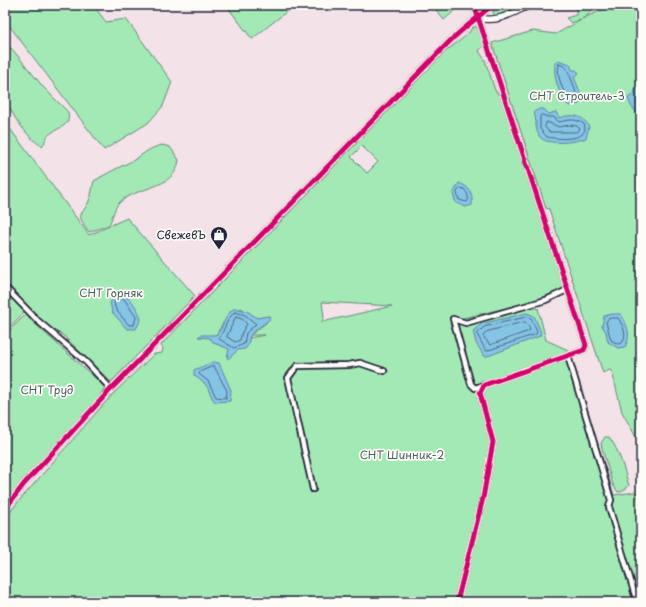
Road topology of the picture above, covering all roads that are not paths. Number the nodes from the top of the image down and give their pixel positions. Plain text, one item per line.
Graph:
1 (474, 5) edge
2 (492, 5) edge
3 (530, 5) edge
4 (478, 18) junction
5 (5, 287) edge
6 (567, 290) junction
7 (568, 356) junction
8 (384, 371) dead end
9 (484, 385) junction
10 (111, 389) junction
11 (313, 489) dead end
12 (5, 509) edge
13 (456, 602) edge
14 (637, 602) edge

1 - 4 street
2 - 4 street
3 - 4 street
4 - 6 street
4 - 10 street
5 - 10 street
6 - 7 street
6 - 9 street
7 - 9 street
7 - 14 street
8 - 11 street
9 - 13 street
10 - 12 street

